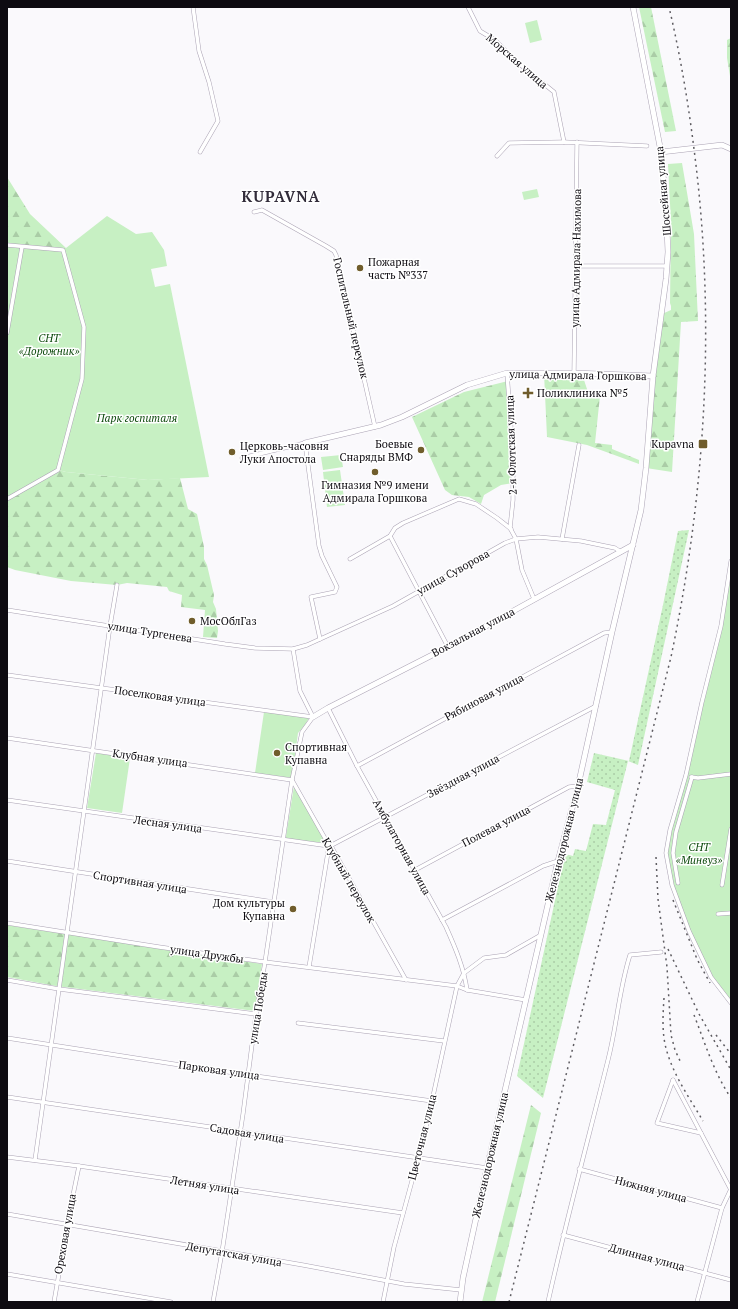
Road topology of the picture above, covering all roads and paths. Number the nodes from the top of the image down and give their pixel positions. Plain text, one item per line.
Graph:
1 (193, 7) edge
2 (468, 7) edge
3 (633, 7) edge
4 (564, 142) junction
5 (577, 142) junction
6 (647, 146) dead end
7 (731, 148) edge
8 (200, 152) dead end
9 (661, 152) junction
10 (497, 156) dead end
11 (254, 212) dead end
12 (7, 246) edge
13 (22, 247) junction
14 (576, 266) junction
15 (667, 266) junction
16 (7, 333) edge
17 (507, 373) junction
18 (574, 373) junction
19 (653, 376) junction
20 (375, 427) junction
21 (305, 444) junction
22 (579, 445) dead end
23 (242, 458) dead end
24 (7, 500) edge
25 (510, 528) junction
26 (390, 536) junction
27 (516, 539) junction
28 (562, 539) junction
29 (633, 545) junction
30 (621, 552) junction
31 (350, 559) dead end
32 (731, 561) edge
33 (117, 585) dead end
34 (419, 591) junction
35 (534, 599) junction
36 (7, 610) edge
37 (110, 626) junction
38 (612, 632) junction
39 (320, 639) junction
40 (448, 646) junction
41 (293, 649) junction
42 (7, 674) edge
43 (102, 688) junction
44 (596, 706) junction
45 (328, 708) junction
46 (313, 717) junction
47 (7, 738) edge
48 (93, 750) junction
49 (357, 766) junction
50 (731, 774) edge
51 (686, 775) junction
52 (692, 777) junction
53 (292, 780) junction
54 (578, 786) junction
55 (7, 800) edge
56 (84, 812) junction
57 (386, 816) junction
58 (731, 829) edge
59 (283, 840) junction
60 (330, 846) junction
61 (7, 861) edge
62 (558, 862) junction
63 (415, 870) junction
64 (76, 872) junction
65 (678, 883) dead end
66 (722, 885) dead end
67 (273, 902) junction
68 (731, 913) edge
69 (718, 914) dead end
70 (442, 920) junction
71 (7, 923) edge
72 (67, 932) junction
73 (541, 935) junction
74 (661, 952) dead end
75 (265, 962) junction
76 (310, 967) junction
77 (464, 973) junction
78 (7, 980) edge
79 (406, 980) junction
80 (457, 986) junction
81 (59, 989) junction
82 (467, 990) junction
83 (526, 1000) junction
84 (731, 1003) edge
85 (256, 1014) junction
86 (298, 1023) dead end
87 (7, 1038) edge
88 (444, 1042) junction
89 (51, 1044) junction
90 (248, 1074) junction
91 (7, 1097) edge
92 (432, 1101) junction
93 (43, 1102) junction
94 (240, 1132) junction
95 (701, 1133) junction
96 (7, 1157) edge
97 (418, 1157) junction
98 (35, 1160) junction
99 (79, 1166) junction
100 (487, 1168) junction
101 (579, 1169) junction
102 (232, 1189) junction
103 (731, 1190) edge
104 (722, 1208) junction
105 (403, 1213) junction
106 (7, 1214) edge
107 (67, 1225) junction
108 (563, 1235) junction
109 (222, 1252) junction
110 (704, 1273) junction
111 (7, 1274) edge
112 (731, 1280) edge
113 (387, 1281) junction
114 (57, 1282) junction
115 (461, 1290) junction
116 (54, 1302) edge
117 (171, 1302) edge
118 (213, 1302) edge
119 (383, 1302) edge
120 (460, 1302) edge
121 (548, 1302) edge
122 (697, 1302) edge

1 - 8 street
2 - 4 street, Морская улица
3 - 9 main road, Шоссейная улица
4 - 5 street
4 - 10 street
5 - 6 street
5 - 14 street, улица Адмирала Нахимова
7 - 9 main road
9 - 15 main road, Шоссейная улица
11 - 20 street, Госпитальный переулок
12 - 13 street
13 - 16 street
13 - 24 street
14 - 15 street
14 - 18 street, улица Адмирала Нахимова
15 - 19 main road, Шоссейная улица
17 - 18 main road, улица Адмирала Горшкова
17 - 20 main road, улица Адмирала Горшкова
17 - 25 street, 2-я Флотская улица
18 - 19 main road, улица Адмирала Горшкова
19 - 29 main road, Железнодорожная улица
20 - 21 main road, улица Адмирала Горшкова
21 - 23 street
21 - 39 street
22 - 28 street
25 - 26 street
25 - 27 street
26 - 31 street
26 - 34 street
27 - 28 street, улица Суворова
27 - 34 street, улица Суворова
27 - 35 street
28 - 30 street, улица Суворова
29 - 30 main road, Вокзальная улица
29 - 38 main road, Железнодорожная улица
30 - 35 main road, Вокзальная улица
32 - 51 street
33 - 37 street
34 - 39 street, улица Суворова
34 - 40 street
35 - 40 main road, Вокзальная улица
36 - 37 street, улица Тургенева
37 - 41 street, улица Тургенева
37 - 43 street
38 - 44 main road, Железнодорожная улица
38 - 49 street, Рябиновая улица
39 - 41 street, улица Суворова
40 - 45 main road, Вокзальная улица
41 - 46 street
42 - 43 street, Поселковая улица
43 - 46 street, Поселковая улица
43 - 48 street
44 - 54 main road, Железнодорожная улица
44 - 57 street, Звёздная улица
45 - 46 main road, Вокзальная улица
45 - 49 street, Амбулаторная улица
46 - 53 street, улица Победы
47 - 48 street, Клубная улица
48 - 53 street, Клубная улица
48 - 56 street
49 - 57 street, Амбулаторная улица
50 - 52 street
51 - 52 street
51 - 84 street
52 - 65 street
53 - 59 street, улица Победы
53 - 60 street, Клубный переулок
54 - 62 main road, Железнодорожная улица
54 - 63 street, Полевая улица
55 - 56 street, Лесная улица
56 - 59 street, Лесная улица
56 - 64 street
57 - 60 street, Звёздная улица
57 - 63 street, Амбулаторная улица
58 - 66 street
59 - 60 street, Лесная улица
59 - 67 street, улица Победы
60 - 76 street
60 - 79 street, Клубный переулок
61 - 64 street, Спортивная улица
62 - 70 street
62 - 73 main road, Железнодорожная улица
63 - 70 street, Амбулаторная улица
64 - 67 street, Спортивная улица
64 - 72 street
67 - 75 street, улица Победы
68 - 69 street
70 - 77 street, Амбулаторная улица
71 - 72 street, улица Дружбы
72 - 75 street, улица Дружбы
72 - 81 street
73 - 77 street
73 - 83 main road, Железнодорожная улица
74 - 101 street
75 - 76 street, улица Дружбы
75 - 85 street, улица Победы
76 - 79 street, улица Дружбы
77 - 80 street, Цветочная улица
77 - 82 street, Амбулаторная улица
78 - 81 street
79 - 80 street, улица Дружбы
80 - 82 street, улица Дружбы
80 - 88 street, Цветочная улица
81 - 85 street
81 - 89 street
82 - 83 street, улица Дружбы
83 - 100 main road, Железнодорожная улица
85 - 90 street, улица Победы
86 - 88 street
87 - 89 street, Парковая улица
88 - 92 street, Цветочная улица
89 - 90 street, Парковая улица
89 - 93 street
90 - 92 street, Парковая улица
90 - 94 street, улица Победы
91 - 93 street, Садовая улица
92 - 97 street, Цветочная улица
93 - 94 street, Садовая улица
93 - 98 street
94 - 97 street, Садовая улица
94 - 102 street, улица Победы
95 - 95 street
95 - 103 street
96 - 98 street, Летняя улица
97 - 100 street, Садовая улица
97 - 105 street, Цветочная улица
98 - 99 street, Летняя улица
99 - 102 street, Летняя улица
99 - 107 street, Ореховая улица
100 - 115 main road, Железнодорожная улица
101 - 104 street, Нижняя улица
101 - 108 street
102 - 105 street, Летняя улица
102 - 109 street, улица Победы
103 - 104 street
104 - 110 street
105 - 113 street, Цветочная улица
106 - 107 street, Депутатская улица
107 - 109 street, Депутатская улица
107 - 114 street, Ореховая улица
108 - 110 street, Длинная улица
108 - 121 street
109 - 113 street, Депутатская улица
109 - 118 street, улица Победы
110 - 112 street, Длинная улица
110 - 122 street
111 - 114 street
113 - 115 street, Депутатская улица
113 - 119 street, Цветочная улица
114 - 116 street, Ореховая улица
114 - 117 street
115 - 120 main road, Железнодорожная улица

